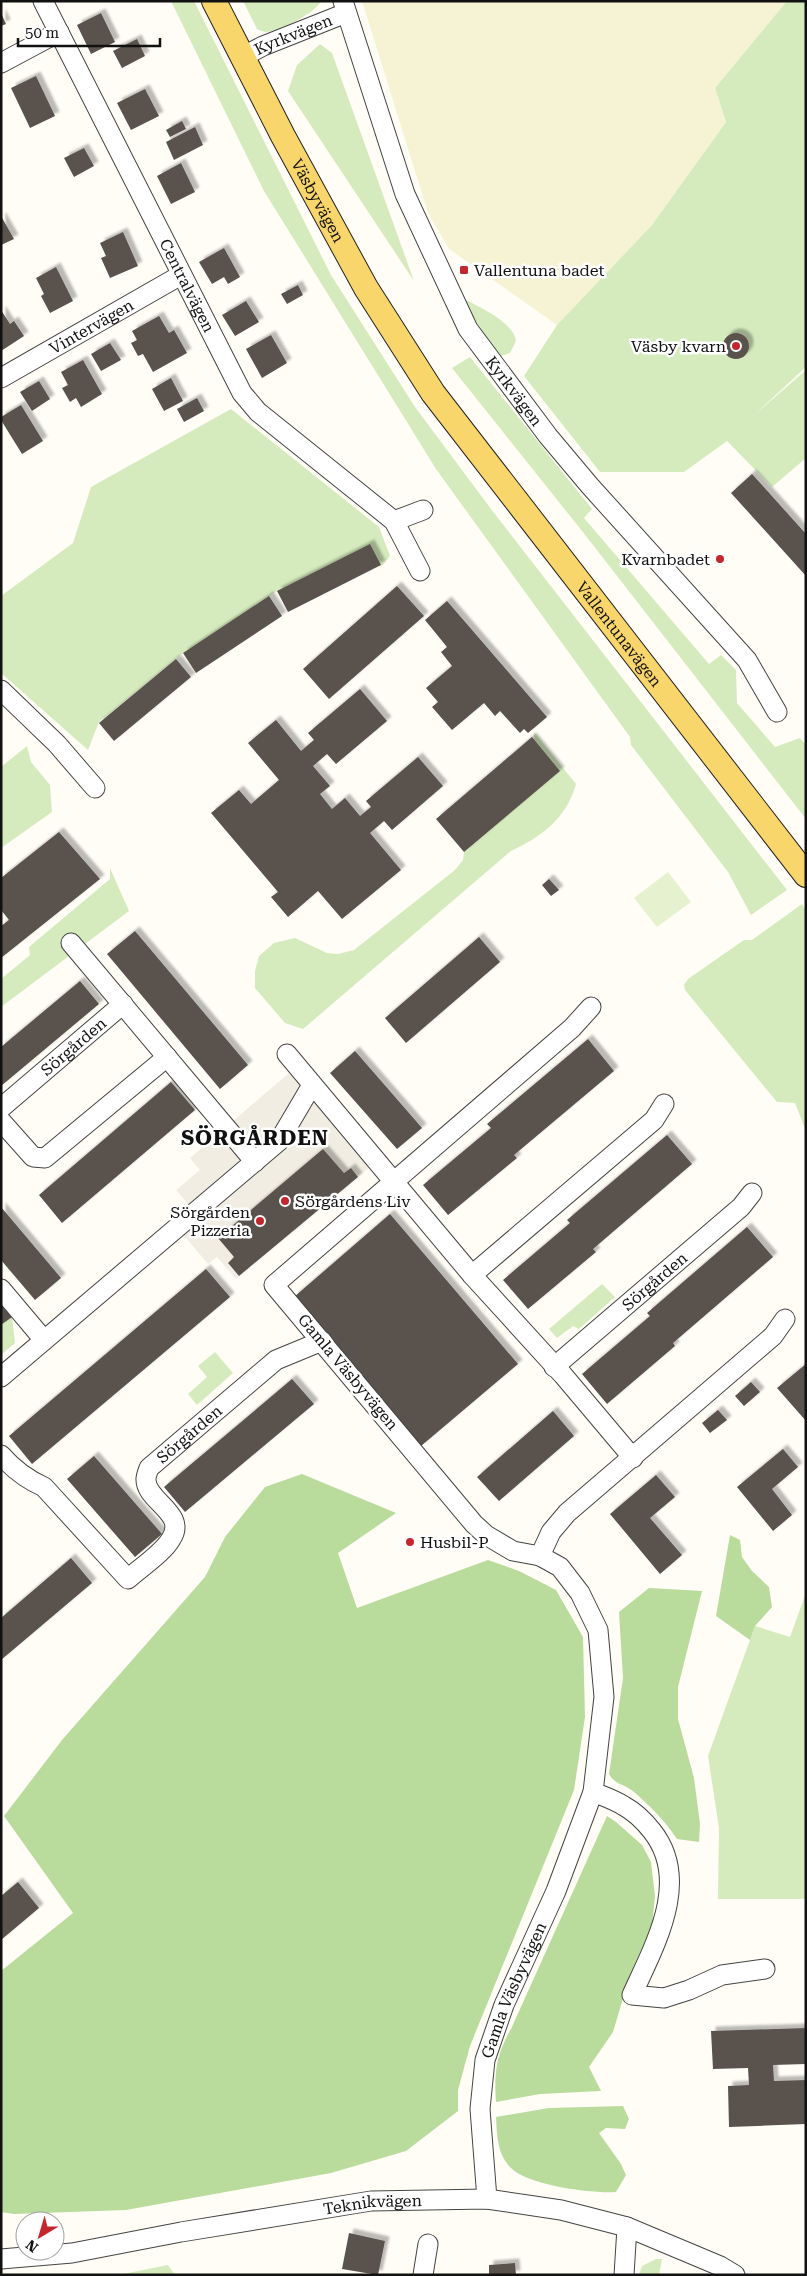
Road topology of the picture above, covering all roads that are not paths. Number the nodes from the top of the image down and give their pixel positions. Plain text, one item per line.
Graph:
1 (43, 1) edge
2 (214, 1) edge
3 (344, 7) edge
4 (59, 32) junction
5 (242, 57) junction
6 (1, 63) edge
7 (181, 275) junction
8 (1, 378) edge
9 (433, 393) joint
10 (424, 510) dead end
11 (394, 521) junction
12 (420, 571) dead end
13 (1, 690) edge
14 (777, 712) dead end
15 (96, 788) dead end
16 (806, 875) edge
17 (71, 944) dead end
18 (123, 1004) junction
19 (591, 1007) dead end
20 (287, 1054) dead end
21 (167, 1057) junction
22 (312, 1084) junction
23 (664, 1104) dead end
24 (1, 1108) edge
25 (1, 1121) edge
26 (255, 1162) junction
27 (393, 1181) junction
28 (752, 1193) dead end
29 (472, 1275) junction
30 (1, 1289) edge
31 (785, 1319) dead end
32 (44, 1340) junction
33 (322, 1340) junction
34 (554, 1367) junction
35 (1, 1377) edge
36 (1, 1456) edge
37 (633, 1458) junction
38 (540, 1556) junction
39 (593, 1792) junction
40 (766, 1969) dead end
41 (487, 2199) junction
42 (627, 2227) junction
43 (428, 2244) dead end
44 (3, 2264) edge
45 (422, 2275) edge
46 (624, 2275) edge
47 (735, 2275) edge

1 - 4 street, Centralvägen
2 - 5 main road, Väsbyvägen
3 - 5 street, Kyrkvägen
3 - 14 street, Kyrkvägen
4 - 6 street
4 - 7 street, Centralvägen
5 - 9 main road, Väsbyvägen
7 - 8 street, Vintervägen
7 - 11 street, Centralvägen
9 - 16 main road, Vallentunavägen
10 - 11 street
11 - 12 street, Centralvägen
13 - 15 street
17 - 18 street
18 - 21 street
18 - 24 street, Sörgården
19 - 27 street
20 - 22 street
21 - 25 street
21 - 26 street
22 - 26 street
22 - 27 street
23 - 29 street
26 - 32 street
27 - 29 street
27 - 33 street, Gamla Väsbyvägen
28 - 34 street, Sörgården
29 - 34 street
30 - 32 street
31 - 37 street
32 - 35 street
33 - 36 street, Sörgården
33 - 38 street, Gamla Väsbyvägen
34 - 37 street
37 - 38 street
38 - 39 street, Gamla Väsbyvägen
39 - 40 street
39 - 41 street, Gamla Väsbyvägen
41 - 42 street, Teknikvägen
41 - 44 street, Teknikvägen
42 - 46 street
42 - 47 street, Teknikvägen
43 - 45 street

